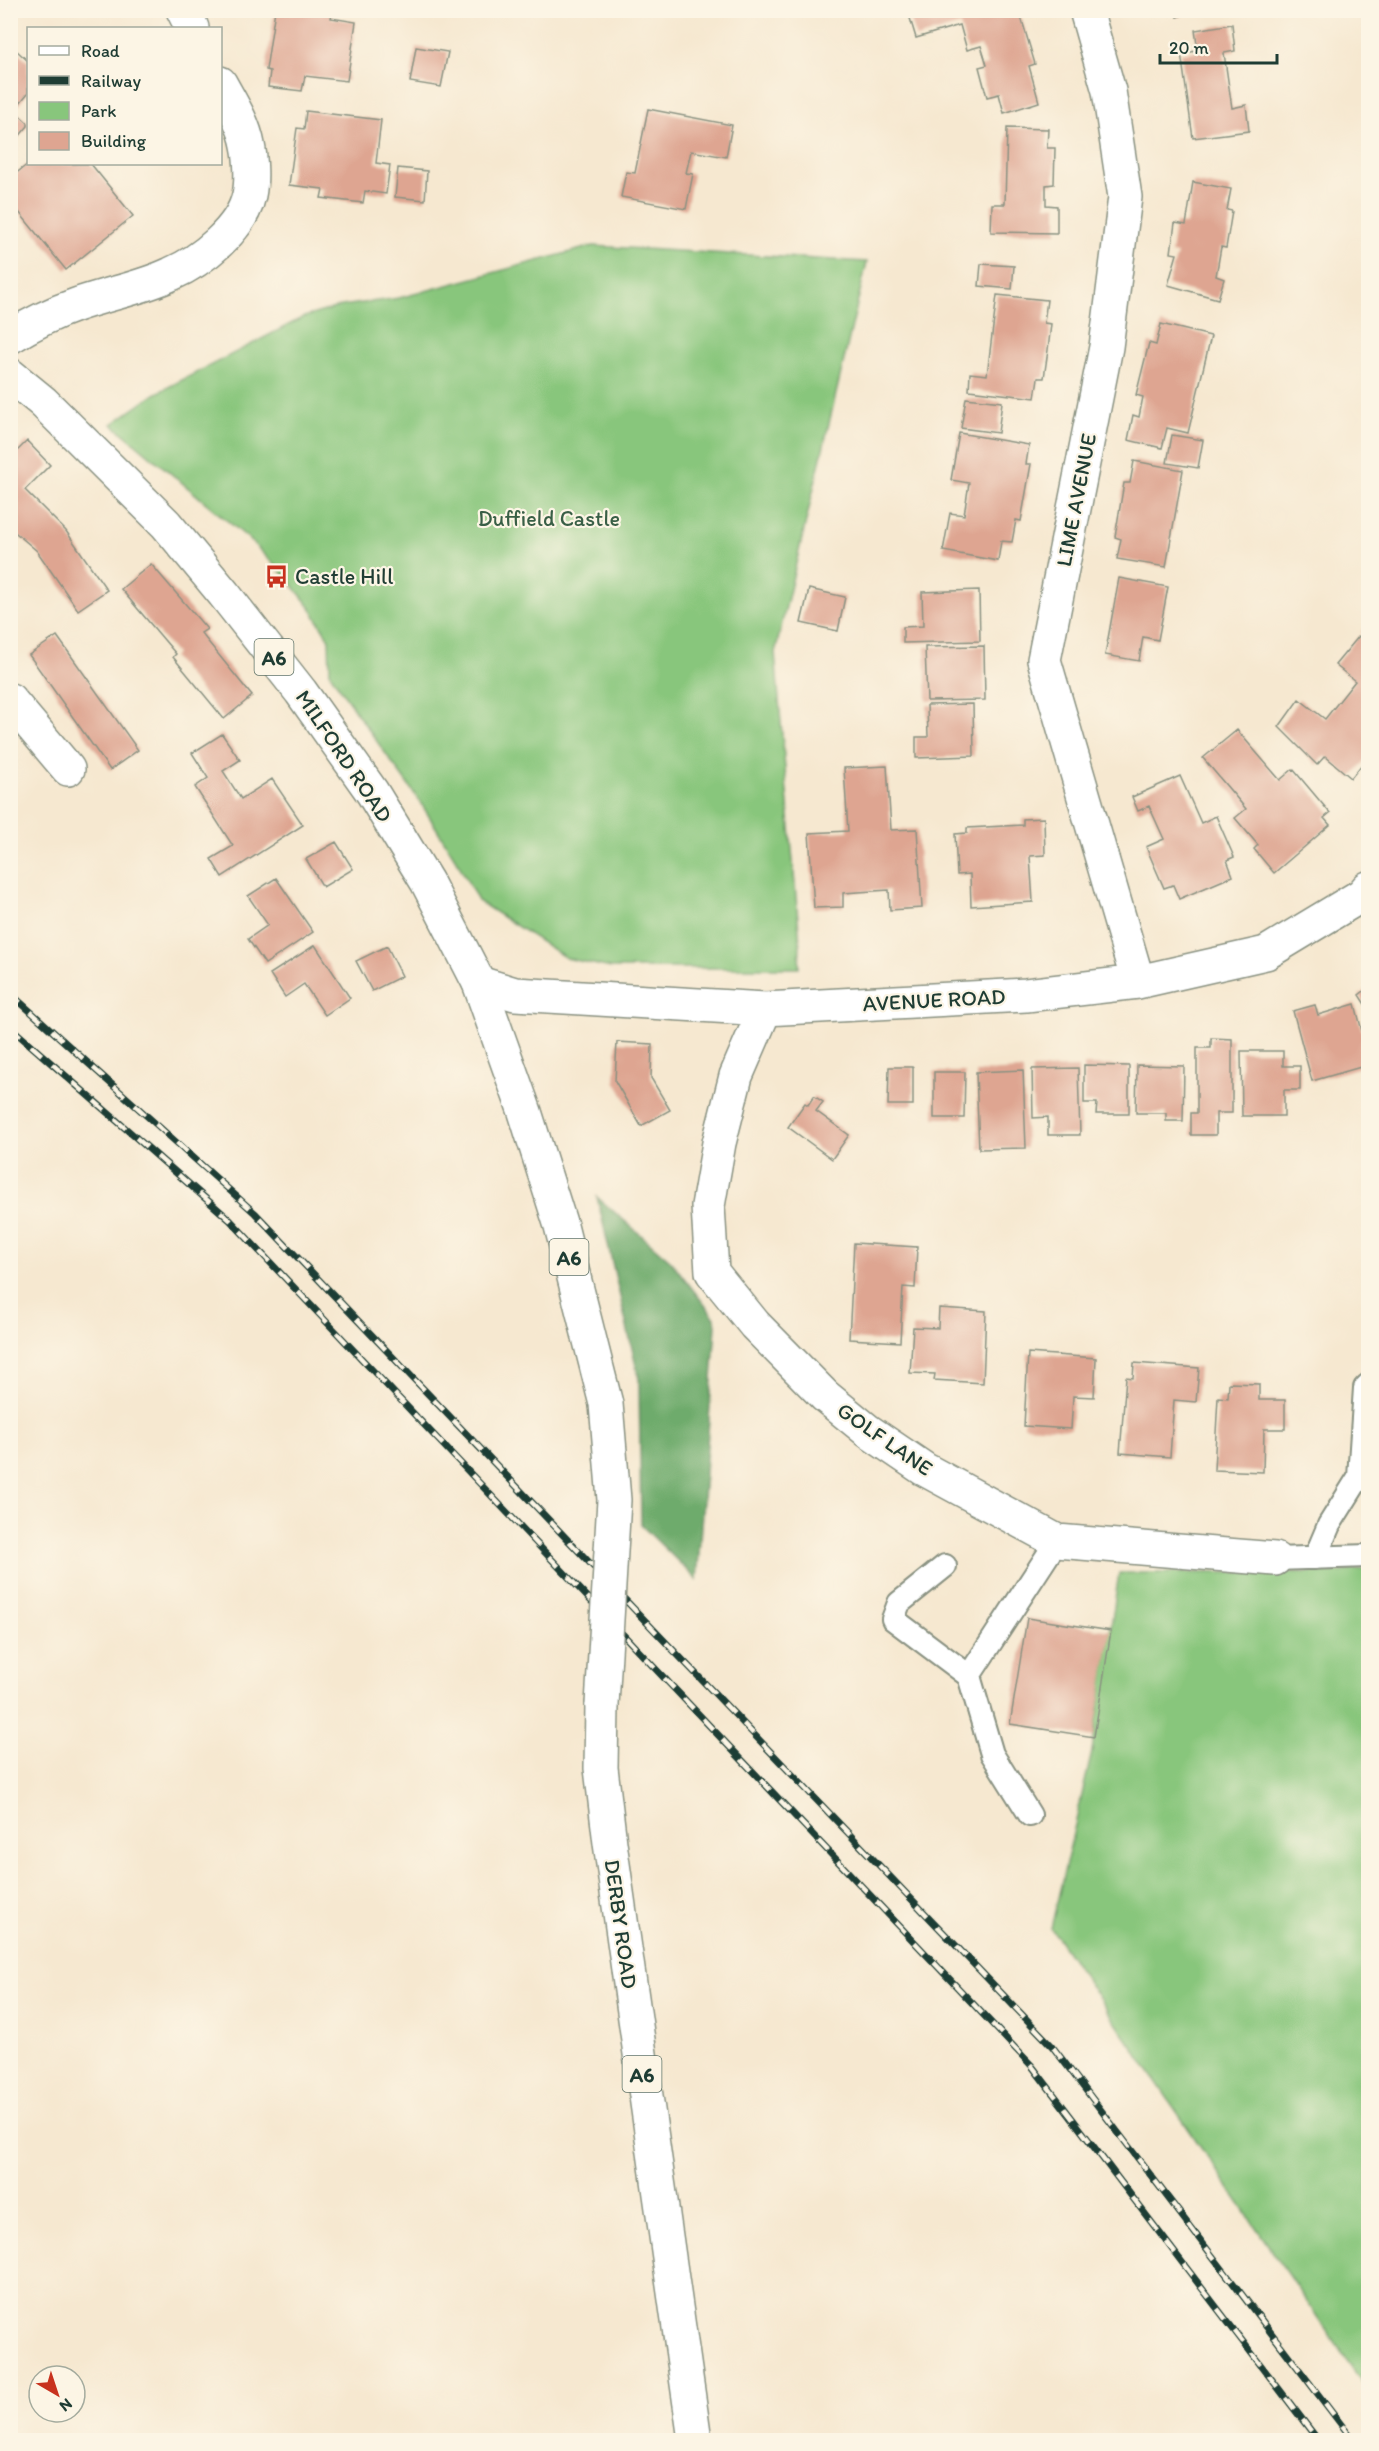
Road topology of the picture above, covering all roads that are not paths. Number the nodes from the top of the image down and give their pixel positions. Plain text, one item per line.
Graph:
1 (183, 10) edge
2 (1086, 10) edge
3 (192, 27) edge
4 (222, 87) edge
5 (10, 337) edge
6 (10, 375) edge
7 (10, 700) edge
8 (68, 769) dead end
9 (1368, 888) edge
10 (1138, 982) junction
11 (479, 983) junction
12 (765, 1009) junction
13 (1368, 1385) edge
14 (606, 1404) joint
15 (1364, 1478) edge
16 (1057, 1541) junction
17 (1368, 1556) edge
18 (1314, 1558) junction
19 (1275, 1559) joint
20 (945, 1566) dead end
21 (969, 1676) junction
22 (1030, 1815) dead end
23 (695, 2440) edge

1 - 3 main road
2 - 10 main road, LIME AVENUE
4 - 5 main road
6 - 11 main road, MILFORD ROAD / A6
7 - 8 main road
9 - 10 main road, AVENUE ROAD
10 - 12 main road, AVENUE ROAD
11 - 12 main road, AVENUE ROAD
11 - 14 main road, MILFORD ROAD / A6
12 - 16 main road, GOLF LANE
13 - 15 lane
14 - 23 main road, DERBY ROAD / A6, bridge
15 - 18 lane
16 - 19 main road, GOLF LANE
16 - 21 lane
17 - 18 lane, GOLF LANE
18 - 19 lane, GOLF LANE
20 - 21 lane
21 - 22 lane

